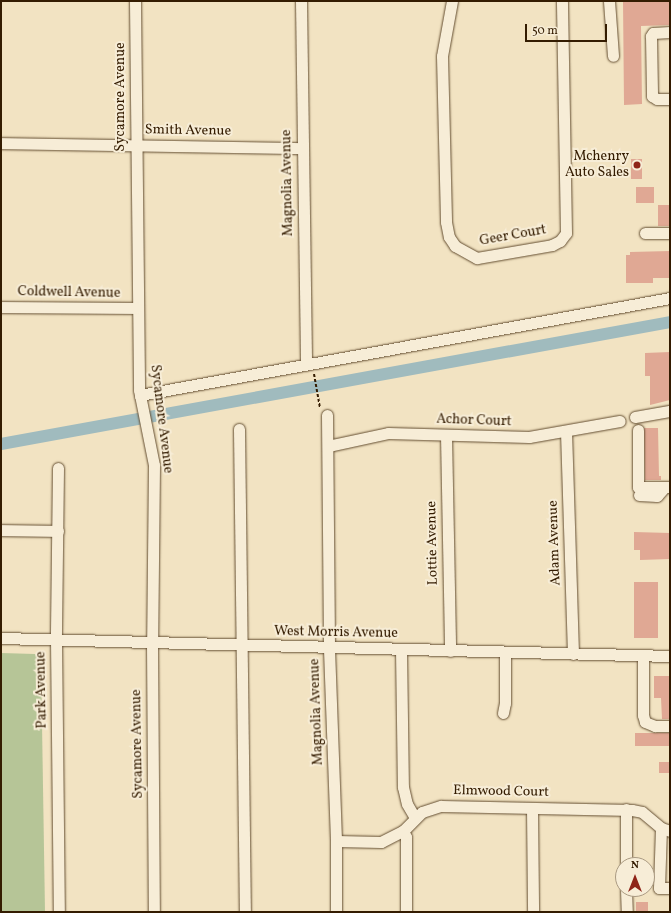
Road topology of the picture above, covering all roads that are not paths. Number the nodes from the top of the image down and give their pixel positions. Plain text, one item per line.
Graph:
1 (135, 1) edge
2 (301, 1) edge
3 (452, 1) edge
4 (562, 1) edge
5 (609, 1) edge
6 (670, 32) edge
7 (613, 56) dead end
8 (670, 99) edge
9 (1, 143) edge
10 (136, 145) junction
11 (302, 148) junction
12 (645, 233) dead end
13 (670, 233) edge
14 (670, 298) edge
15 (1, 307) edge
16 (136, 308) junction
17 (306, 364) junction
18 (140, 395) junction
19 (670, 412) edge
20 (327, 415) dead end
21 (635, 417) dead end
22 (620, 421) dead end
23 (239, 429) dead end
24 (638, 430) dead end
25 (566, 431) junction
26 (446, 435) junction
27 (328, 446) junction
28 (58, 468) dead end
29 (667, 487) edge
30 (639, 495) dead end
31 (1, 530) edge
32 (58, 531) junction
33 (1, 638) edge
34 (56, 639) junction
35 (152, 642) junction
36 (241, 646) junction
37 (329, 649) junction
38 (401, 649) junction
39 (450, 651) junction
40 (505, 652) junction
41 (573, 654) junction
42 (643, 656) junction
43 (670, 656) edge
44 (503, 713) dead end
45 (670, 726) edge
46 (532, 808) junction
47 (626, 809) junction
48 (414, 818) junction
49 (665, 829) edge
50 (403, 831) junction
51 (336, 841) junction
52 (626, 857) edge
53 (670, 888) edge
54 (626, 897) edge
55 (59, 912) edge
56 (154, 912) edge
57 (245, 912) edge
58 (336, 912) edge
59 (406, 912) edge
60 (533, 912) edge
61 (626, 912) edge

1 - 10 street, Sycamore Avenue
2 - 11 street, Magnolia Avenue
3 - 4 street, Geer Court
5 - 7 street
6 - 8 street
9 - 10 street, Smith Avenue
10 - 11 street, Smith Avenue
10 - 16 street, Sycamore Avenue
11 - 17 street, Magnolia Avenue
12 - 13 street
14 - 17 street
15 - 16 street, Coldwell Avenue
16 - 18 street, Sycamore Avenue
17 - 18 street
18 - 35 street, Sycamore Avenue
19 - 21 street
20 - 27 street, Magnolia Avenue
22 - 25 street, Achor Court
23 - 36 street
24 - 29 street
25 - 26 street, Achor Court
25 - 41 street, Adam Avenue
26 - 27 street, Achor Court
26 - 39 street, Lottie Avenue
27 - 37 street, Magnolia Avenue
28 - 32 street, Park Avenue
29 - 30 street
31 - 32 street
32 - 34 street, Park Avenue
33 - 34 street, West Morris Avenue
34 - 35 street, West Morris Avenue
34 - 55 street, Park Avenue
35 - 36 street, West Morris Avenue
35 - 56 street, Sycamore Avenue
36 - 37 street, West Morris Avenue
36 - 57 street
37 - 38 street, West Morris Avenue
37 - 51 street, Magnolia Avenue
38 - 39 street, West Morris Avenue
38 - 48 street
39 - 40 street, West Morris Avenue
40 - 41 street, West Morris Avenue
40 - 44 street
41 - 42 street, West Morris Avenue
42 - 43 street, West Morris Avenue
42 - 45 street
46 - 47 street, Elmwood Court
46 - 48 street, Elmwood Court
46 - 60 street
47 - 49 street, Elmwood Court
47 - 52 street
48 - 50 street, Elmwood Court
49 - 53 street
50 - 51 street, Elmwood Court
50 - 59 street
51 - 58 street, Magnolia Avenue
54 - 61 street

